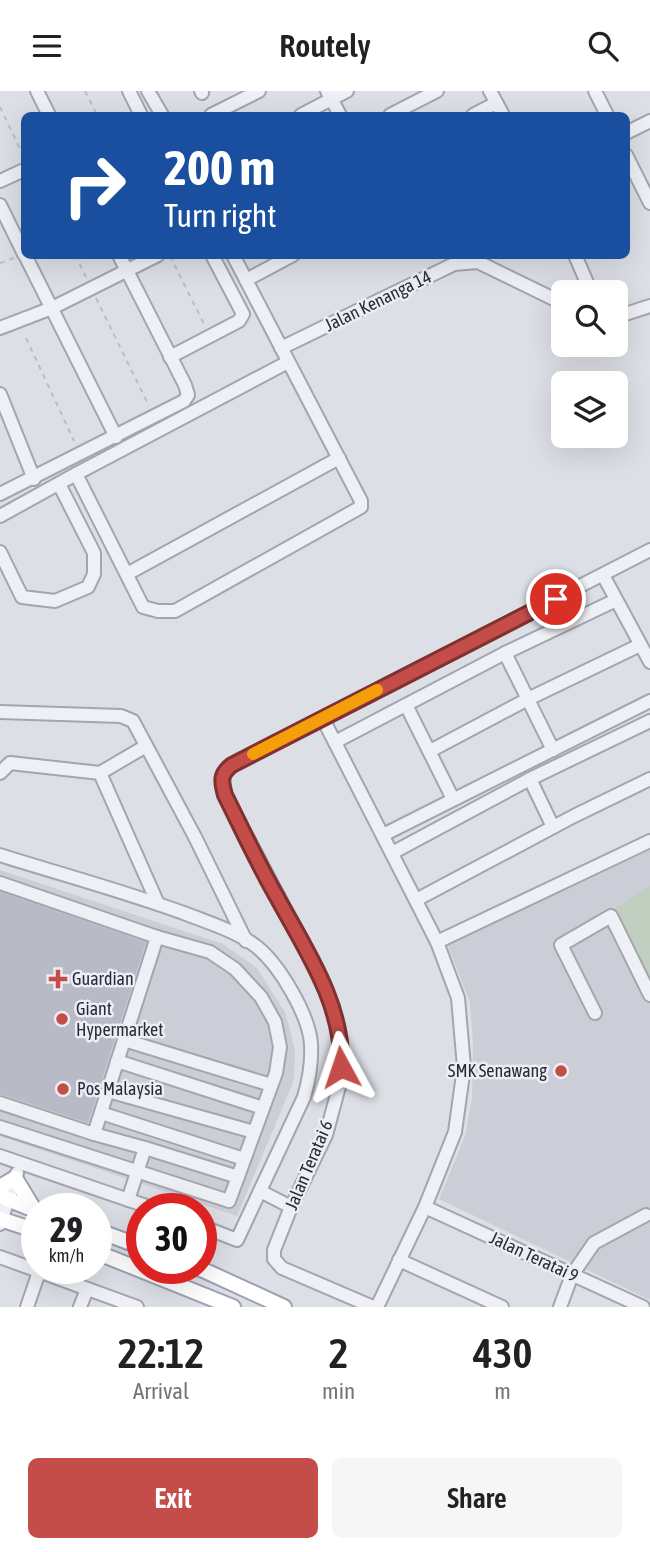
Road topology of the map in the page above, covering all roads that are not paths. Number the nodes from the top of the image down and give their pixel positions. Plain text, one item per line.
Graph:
1 (37, 91) edge
2 (129, 91) edge
3 (148, 91) edge
4 (347, 91) edge
5 (437, 91) edge
6 (595, 91) edge
7 (252, 93) edge
8 (329, 95) edge
9 (493, 97) edge
10 (48, 112) edge
11 (140, 112) edge
12 (160, 112) edge
13 (217, 112) edge
14 (305, 112) edge
15 (338, 112) edge
16 (396, 112) edge
17 (476, 112) edge
18 (606, 112) edge
19 (650, 121) edge
20 (630, 132) edge
21 (630, 163) edge
22 (650, 169) edge
23 (21, 171) edge
24 (637, 176) junction
25 (0, 181) edge
26 (650, 203) edge
27 (0, 205) edge
28 (3, 220) edge
29 (21, 249) edge
30 (27, 259) edge
31 (121, 259) edge
32 (151, 259) edge
33 (214, 259) edge
34 (235, 259) edge
35 (285, 259) edge
36 (480, 259) edge
37 (577, 259) edge
38 (127, 272) junction
39 (246, 280) junction
40 (586, 280) edge
41 (551, 298) edge
42 (650, 306) edge
43 (52, 308) junction
44 (628, 313) edge
45 (0, 328) edge
46 (281, 348) junction
47 (170, 357) junction
48 (288, 362) junction
49 (0, 394) edge
50 (116, 437) junction
51 (339, 458) junction
52 (76, 474) junction
53 (34, 479) junction
54 (59, 484) junction
55 (0, 495) edge
56 (0, 516) edge
57 (650, 550) edge
58 (0, 552) edge
59 (127, 574) junction
60 (603, 575) junction
61 (616, 600) junction
62 (640, 645) junction
63 (505, 653) junction
64 (650, 662) edge
65 (528, 699) junction
66 (650, 701) edge
67 (406, 705) junction
68 (0, 712) edge
69 (323, 719) junction
70 (650, 721) edge
71 (335, 742) junction
72 (146, 746) junction
73 (553, 750) junction
74 (430, 751) junction
75 (0, 773) edge
76 (100, 773) junction
77 (530, 779) junction
78 (650, 779) edge
79 (453, 799) junction
80 (554, 827) junction
81 (383, 835) junction
82 (650, 841) edge
83 (393, 853) junction
84 (0, 855) edge
85 (0, 883) edge
86 (416, 900) junction
87 (158, 904) junction
88 (157, 937) junction
89 (246, 941) junction
90 (437, 941) junction
91 (650, 995) edge
92 (595, 1013) dead end
93 (124, 1040) junction
94 (117, 1061) junction
95 (271, 1085) junction
96 (108, 1091) junction
97 (0, 1103) edge
98 (263, 1108) junction
99 (101, 1113) junction
100 (0, 1127) edge
101 (254, 1132) junction
102 (94, 1134) junction
103 (145, 1148) junction
104 (0, 1156) edge
105 (244, 1159) junction
106 (20, 1163) junction
107 (137, 1172) junction
108 (238, 1177) junction
109 (15, 1178) junction
110 (260, 1191) junction
111 (23, 1193) edge
112 (130, 1193) edge
113 (3, 1194) edge
114 (126, 1199) edge
115 (21, 1203) edge
116 (291, 1207) junction
117 (425, 1207) junction
118 (646, 1215) dead end
119 (1, 1221) edge
120 (21, 1227) edge
121 (217, 1232) edge
122 (0, 1257) edge
123 (112, 1258) edge
124 (399, 1260) junction
125 (21, 1265) edge
126 (572, 1275) junction
127 (217, 1276) edge
128 (35, 1284) edge
129 (74, 1284) edge
130 (88, 1289) junction
131 (231, 1306) edge
132 (27, 1307) edge
133 (80, 1307) edge
134 (137, 1307) edge
135 (284, 1307) edge
136 (375, 1307) edge
137 (502, 1307) edge
138 (560, 1307) edge
139 (643, 1307) edge

1 - 10 street
2 - 11 street
3 - 12 street
4 - 8 street
5 - 16 street
6 - 18 street
7 - 13 street
8 - 14 street
8 - 15 street
9 - 17 street
19 - 20 street
21 - 24 street
22 - 24 street
23 - 25 street
24 - 26 street
27 - 28 street
28 - 29 street
30 - 43 street
31 - 38 street
32 - 38 street
33 - 47 street
34 - 39 street
35 - 39 street
36 - 41 street
36 - 46 street, Jalan Kenanga 14
37 - 40 street
38 - 43 street
38 - 47 street
39 - 46 street
42 - 44 street
43 - 45 street
43 - 50 street
46 - 48 street
47 - 50 street
48 - 51 street
48 - 52 street
49 - 53 street
50 - 53 street
51 - 59 street
51 - 59 street
52 - 54 street
52 - 59 street
53 - 55 street
54 - 56 street
54 - 58 street
57 - 60 street
60 - 61 street
60 - 69 street
61 - 62 street
61 - 63 street
62 - 64 street
62 - 65 street
63 - 65 street
63 - 67 street
65 - 73 street
65 - 74 street
66 - 73 street
67 - 71 street
67 - 74 street
68 - 72 street
69 - 71 street
69 - 116 street, Jalan Teratai 6
70 - 77 street
71 - 81 street
72 - 76 street
72 - 89 street
73 - 79 street
74 - 79 street
75 - 76 street
76 - 87 street
77 - 80 street
77 - 83 street
78 - 80 street
79 - 81 street
80 - 86 street
81 - 83 street
82 - 90 street
83 - 86 street
84 - 87 street
85 - 88 street
86 - 90 street
87 - 89 street
88 - 93 street
88 - 95 street
89 - 110 street
90 - 117 street
91 - 92 street
93 - 94 street
93 - 95 street
94 - 96 street
94 - 98 street
95 - 98 street
96 - 99 street
96 - 101 street
97 - 102 street
98 - 101 street
99 - 102 street
99 - 105 street
100 - 107 street
101 - 105 street
102 - 103 street
103 - 107 street
103 - 108 street
104 - 106 street
105 - 108 street
106 - 109 street
106 - 114 street
107 - 108 street
107 - 112 street
109 - 111 main road
109 - 113 main road
110 - 116 street
110 - 121 street
113 - 115 main road
113 - 119 street
116 - 136 street, Jalan Teratai 6
117 - 124 street
117 - 126 street, Jalan Teratai 9
118 - 126 street
119 - 120 main road
122 - 125 street
123 - 131 main road
124 - 136 street
124 - 137 street
126 - 138 street
126 - 139 street, Jalan Teratai 9
127 - 135 main road
128 - 132 street
129 - 130 street
130 - 133 street
130 - 134 street

